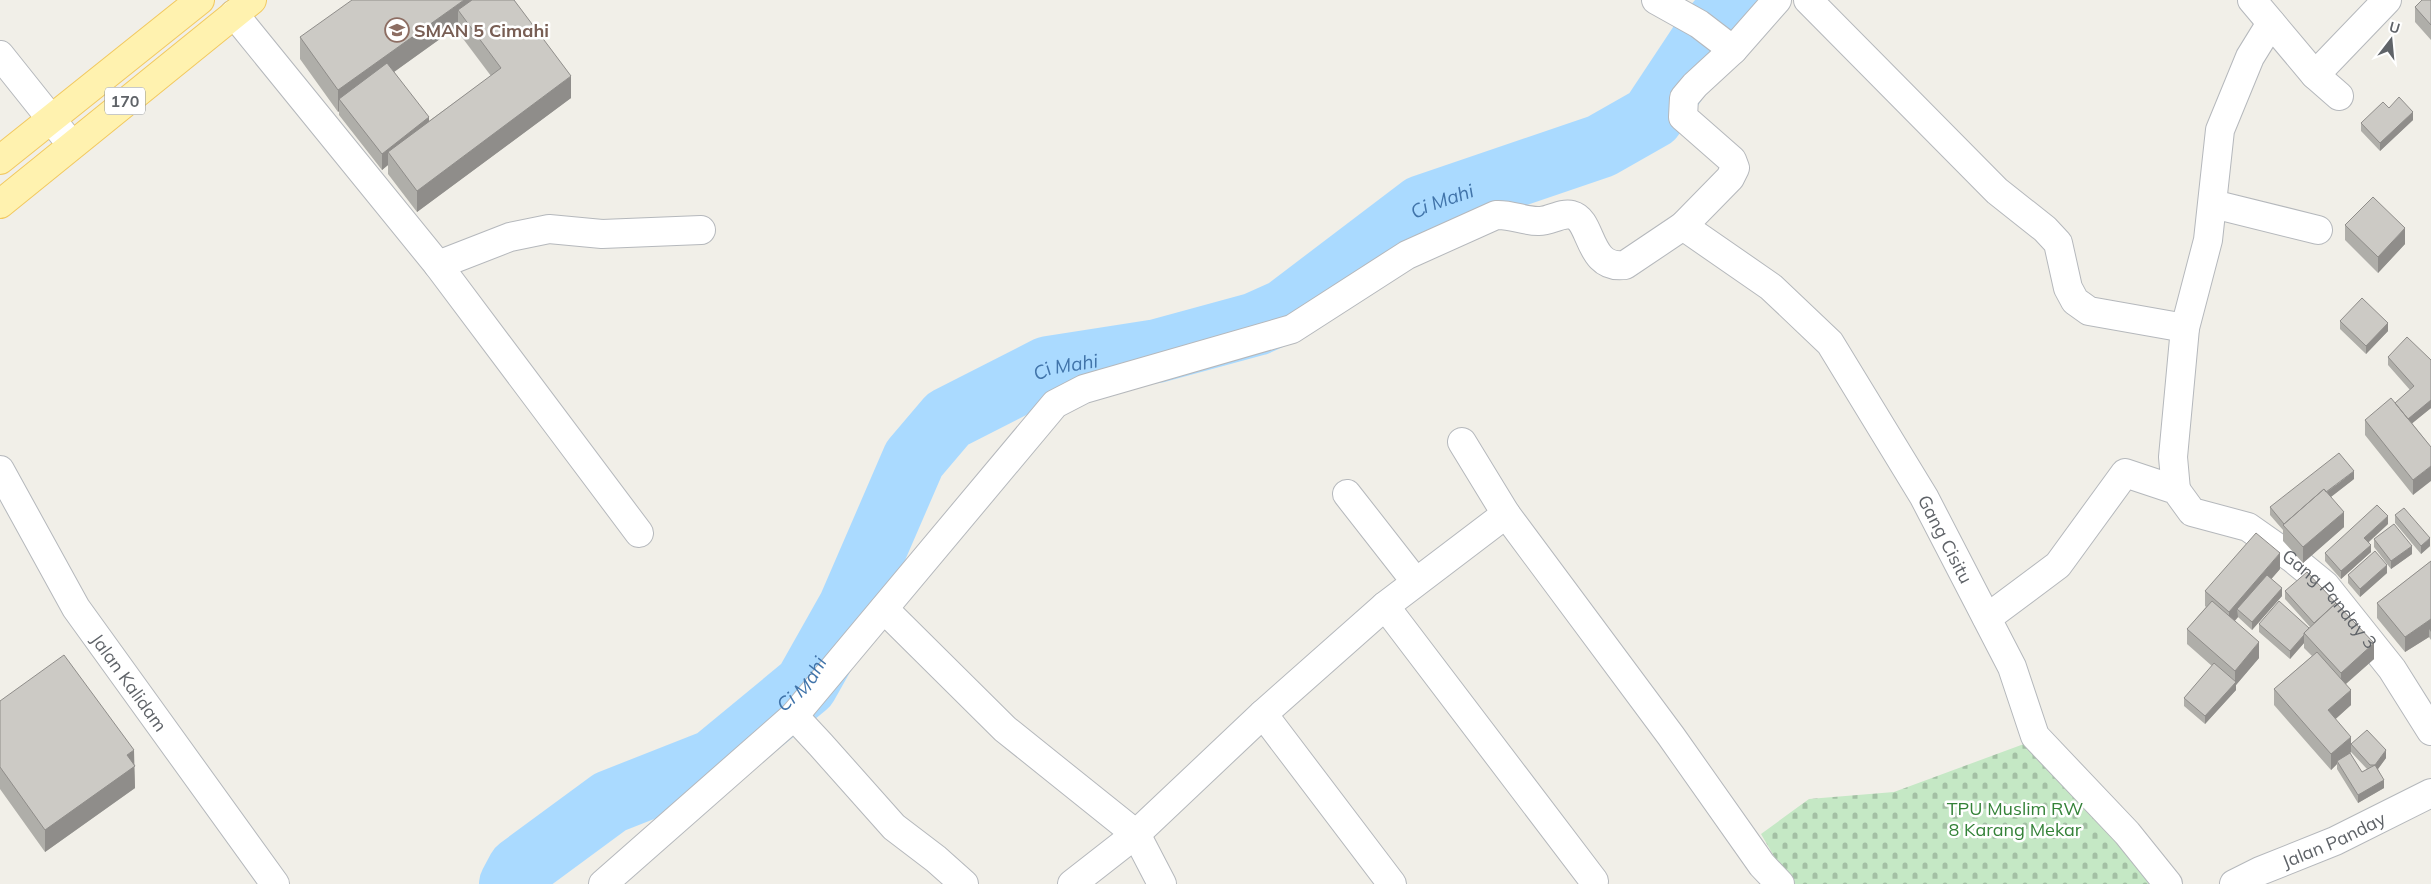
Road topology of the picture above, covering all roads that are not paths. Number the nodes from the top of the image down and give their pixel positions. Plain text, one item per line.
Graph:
1 (200, 0) edge
2 (1656, 0) edge
3 (1778, 0) edge
4 (1808, 0) edge
5 (2252, 0) edge
6 (2387, 0) edge
7 (243, 7) edge
8 (2271, 23) junction
9 (1718, 38) junction
10 (0, 55) edge
11 (2315, 75) junction
12 (2339, 96) dead end
13 (52, 118) junction
14 (71, 144) junction
15 (0, 160) edge
16 (2, 198) edge
17 (2214, 204) junction
18 (1683, 226) junction
19 (701, 230) dead end
20 (2318, 230) dead end
21 (438, 265) junction
22 (2185, 328) junction
23 (1462, 442) dead end
24 (0, 470) edge
25 (2176, 490) junction
26 (1347, 494) dead end
27 (1506, 514) junction
28 (639, 533) dead end
29 (1415, 581) junction
30 (1385, 606) junction
31 (884, 609) junction
32 (1986, 618) junction
33 (1263, 714) junction
34 (794, 716) junction
35 (2431, 731) edge
36 (2431, 793) edge
37 (1136, 834) junction
38 (1594, 880) dead end
39 (275, 884) edge
40 (603, 884) edge
41 (964, 884) edge
42 (1072, 884) edge
43 (1162, 884) edge
44 (1392, 884) edge
45 (1780, 884) edge
46 (2168, 884) edge
47 (2234, 884) edge

1 - 13 main road, 170
2 - 9 street
3 - 9 street
4 - 22 street
5 - 8 street
6 - 11 street
7 - 14 main road, 170
7 - 21 street
8 - 11 street
8 - 17 street
9 - 18 street
10 - 13 street
11 - 12 street
13 - 14 street
13 - 15 main road, 170
14 - 16 main road, 170
17 - 20 street
17 - 22 street
18 - 31 street
18 - 32 street, Gang Cisitu
19 - 21 street
21 - 28 street
22 - 25 street
23 - 27 street
24 - 39 street, Jalan Kalidam
25 - 32 street
25 - 35 street, Gang Panday 3
26 - 29 street
27 - 29 street
27 - 45 street
29 - 30 street
30 - 33 street
30 - 38 street
31 - 34 street
31 - 37 street
32 - 46 street, Gang Cisitu
33 - 37 street
33 - 44 street
34 - 40 street
34 - 41 street
36 - 47 street, Jalan Panday
37 - 42 street
37 - 43 street

